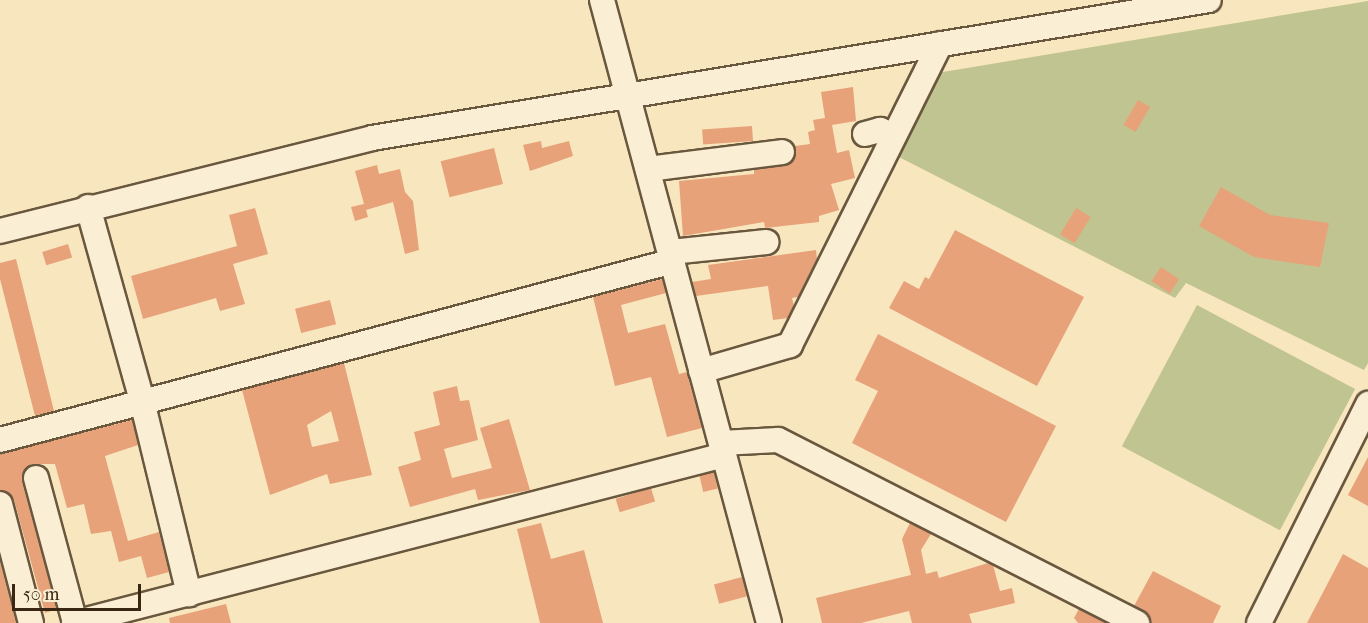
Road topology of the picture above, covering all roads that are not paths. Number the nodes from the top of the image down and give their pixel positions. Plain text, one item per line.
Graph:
1 (602, 0) edge
2 (1209, 0) edge
3 (940, 44) junction
4 (629, 94) junction
5 (865, 134) dead end
6 (894, 136) junction
7 (782, 152) dead end
8 (648, 169) junction
9 (88, 207) junction
10 (0, 231) edge
11 (754, 238) dead end
12 (672, 257) junction
13 (702, 371) junction
14 (142, 401) junction
15 (1368, 404) edge
16 (0, 440) edge
17 (723, 449) junction
18 (36, 478) dead end
19 (0, 504) edge
20 (189, 594) junction
21 (86, 622) edge
22 (31, 623) edge
23 (769, 623) edge
24 (1137, 623) edge
25 (1259, 623) edge

1 - 4 street
2 - 3 street
3 - 4 street
3 - 6 street
4 - 8 street
4 - 9 street
5 - 6 street
6 - 13 street
7 - 8 street
8 - 12 street
9 - 10 street
9 - 14 street
11 - 12 street
12 - 13 street
12 - 14 street
13 - 17 street
14 - 16 street
14 - 20 street
15 - 25 street
17 - 20 street
17 - 23 street
17 - 24 street
18 - 21 street
19 - 22 street
20 - 21 street

